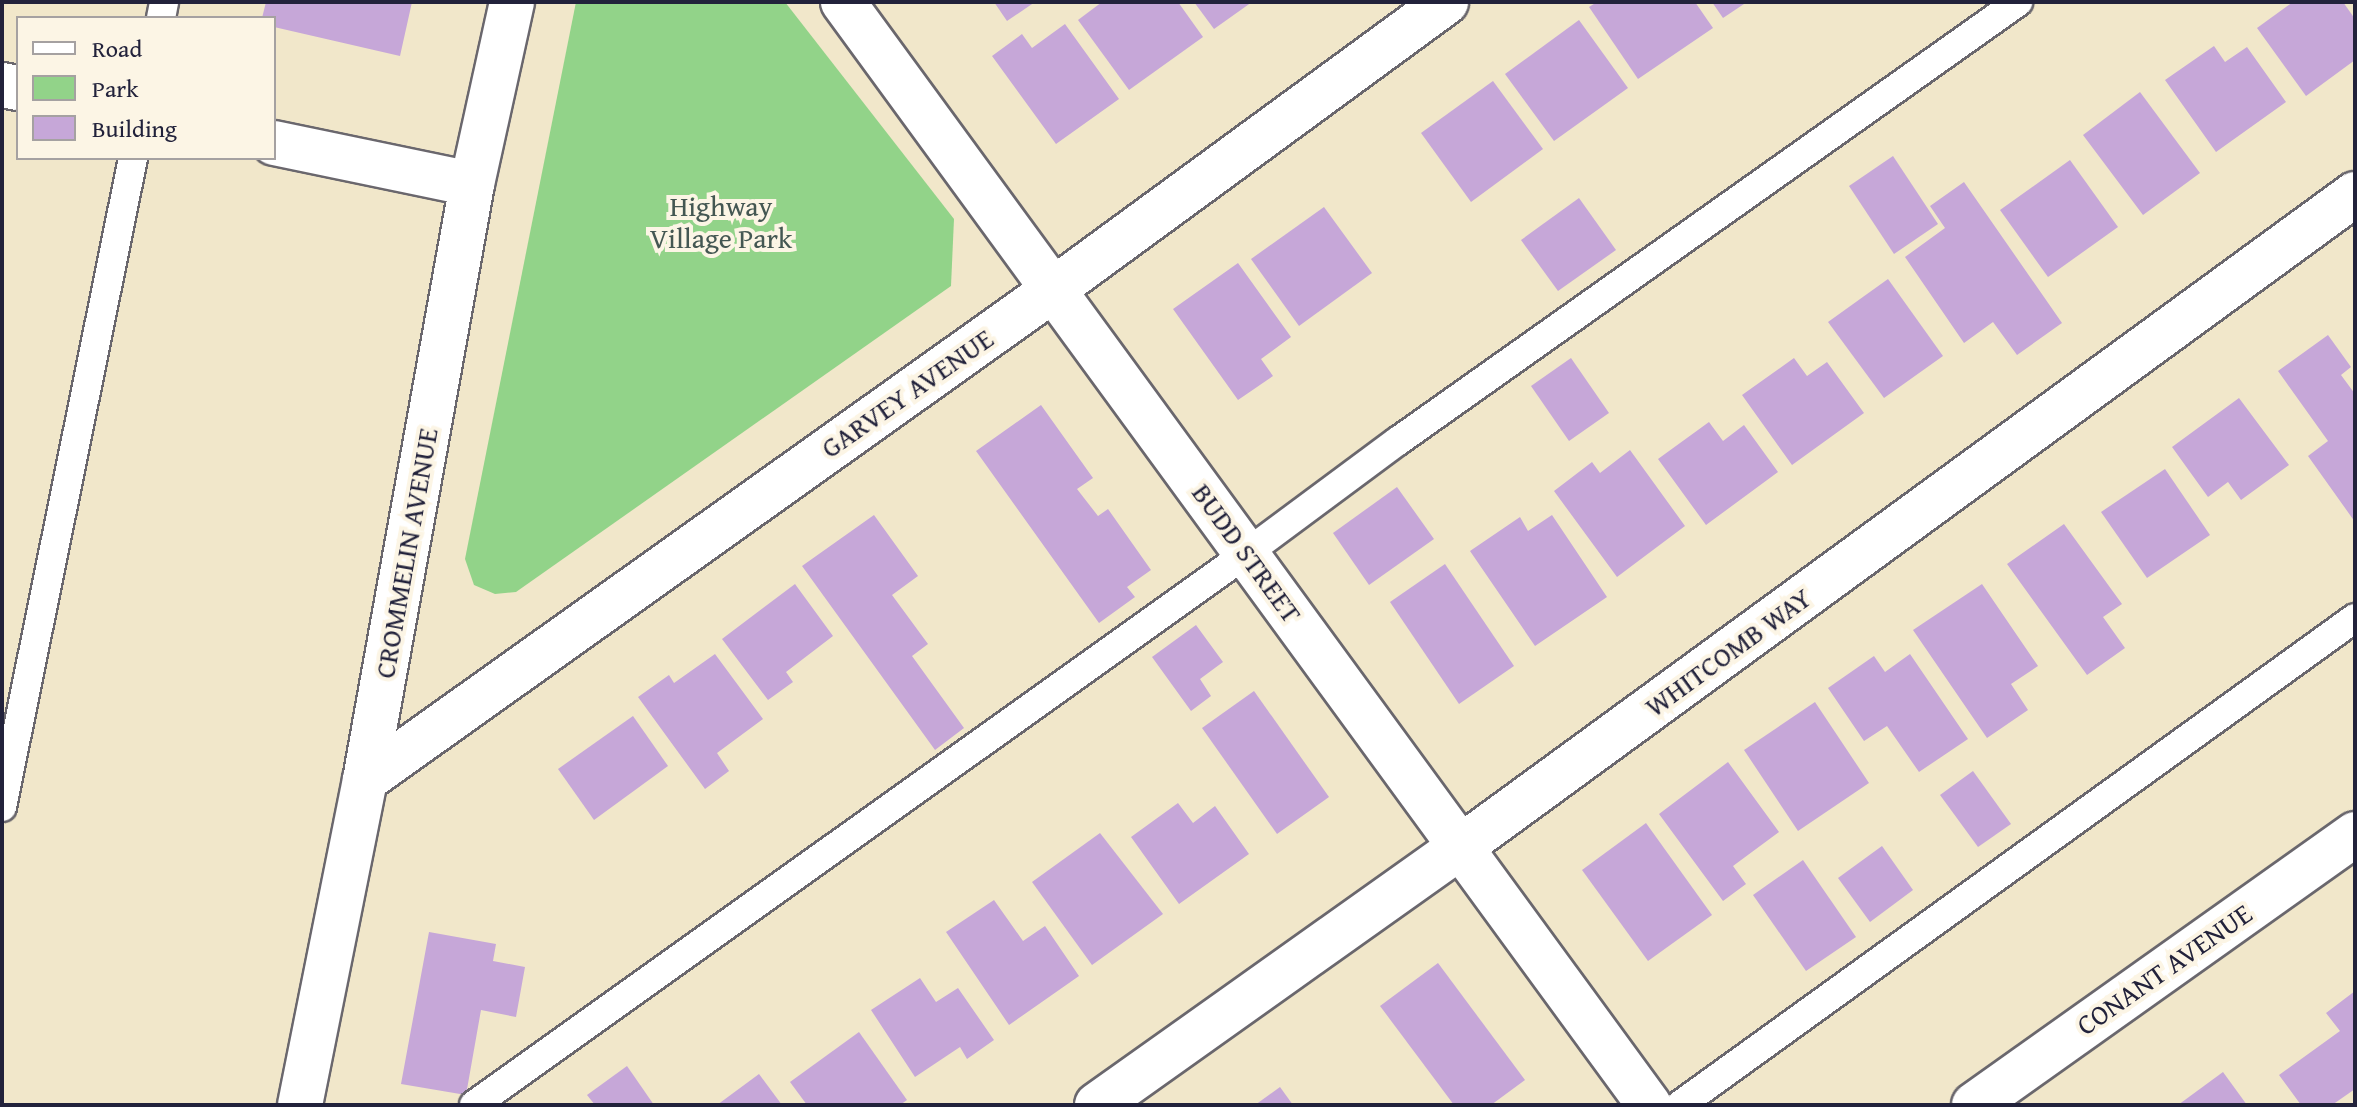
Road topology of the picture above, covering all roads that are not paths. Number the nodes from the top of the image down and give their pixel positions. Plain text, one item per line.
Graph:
1 (512, 2) edge
2 (843, 2) edge
3 (1446, 2) edge
4 (2018, 2) edge
5 (276, 143) edge
6 (133, 160) edge
7 (472, 184) junction
8 (2355, 194) edge
9 (1054, 289) junction
10 (1247, 553) junction
11 (2355, 618) edge
12 (365, 780) junction
13 (2, 807) edge
14 (2355, 834) edge
15 (1462, 846) junction
16 (300, 1105) edge
17 (474, 1105) edge
18 (1097, 1105) edge
19 (1649, 1105) edge
20 (1680, 1105) edge
21 (1974, 1105) edge

1 - 7 street, CROMMELIN AVENUE
2 - 9 street, BUDD STREET
3 - 9 street, GARVEY AVENUE
4 - 10 lane
5 - 7 street
6 - 13 lane
7 - 12 street, CROMMELIN AVENUE
8 - 15 street, WHITCOMB WAY
9 - 10 street, BUDD STREET
9 - 12 street, GARVEY AVENUE
10 - 15 street, BUDD STREET
10 - 17 lane
11 - 20 lane
12 - 16 street, CROMMELIN AVENUE
14 - 21 street, CONANT AVENUE
15 - 18 street, WHITCOMB WAY
15 - 19 street, BUDD STREET

